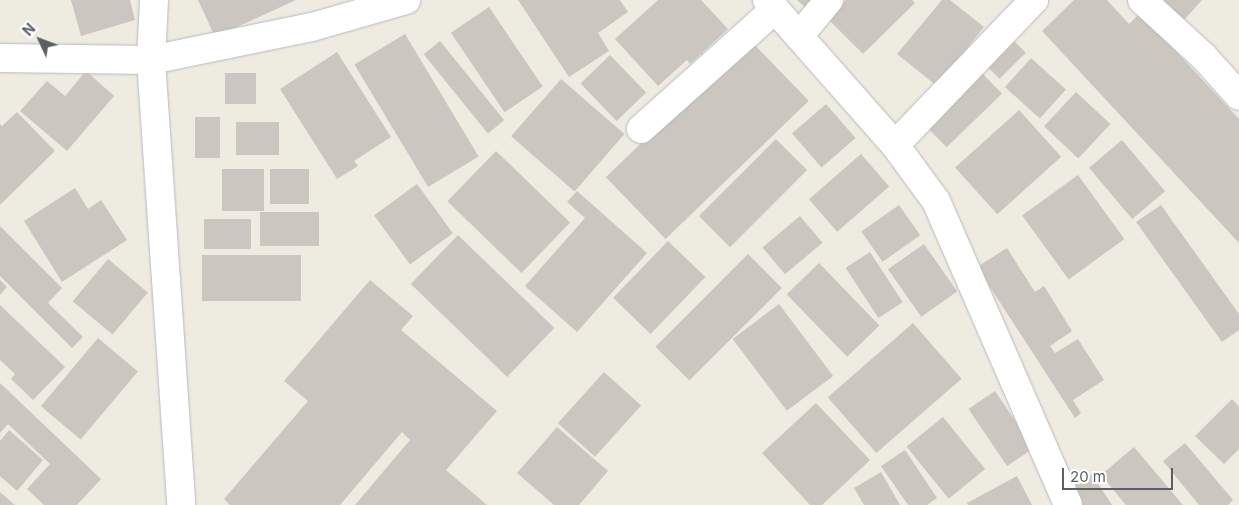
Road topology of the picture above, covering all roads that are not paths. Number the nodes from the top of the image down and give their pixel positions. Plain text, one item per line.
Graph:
1 (154, 0) edge
2 (406, 0) edge
3 (829, 0) edge
4 (1034, 0) edge
5 (1142, 0) edge
6 (771, 4) edge
7 (799, 36) junction
8 (0, 58) edge
9 (151, 60) junction
10 (1239, 96) edge
11 (641, 129) dead end
12 (894, 145) junction
13 (181, 505) edge
14 (1068, 505) edge

1 - 9 street
2 - 9 street
3 - 7 street
4 - 12 street
5 - 10 street
6 - 7 street
6 - 11 street
7 - 12 street
8 - 9 street
9 - 13 street
12 - 14 street

